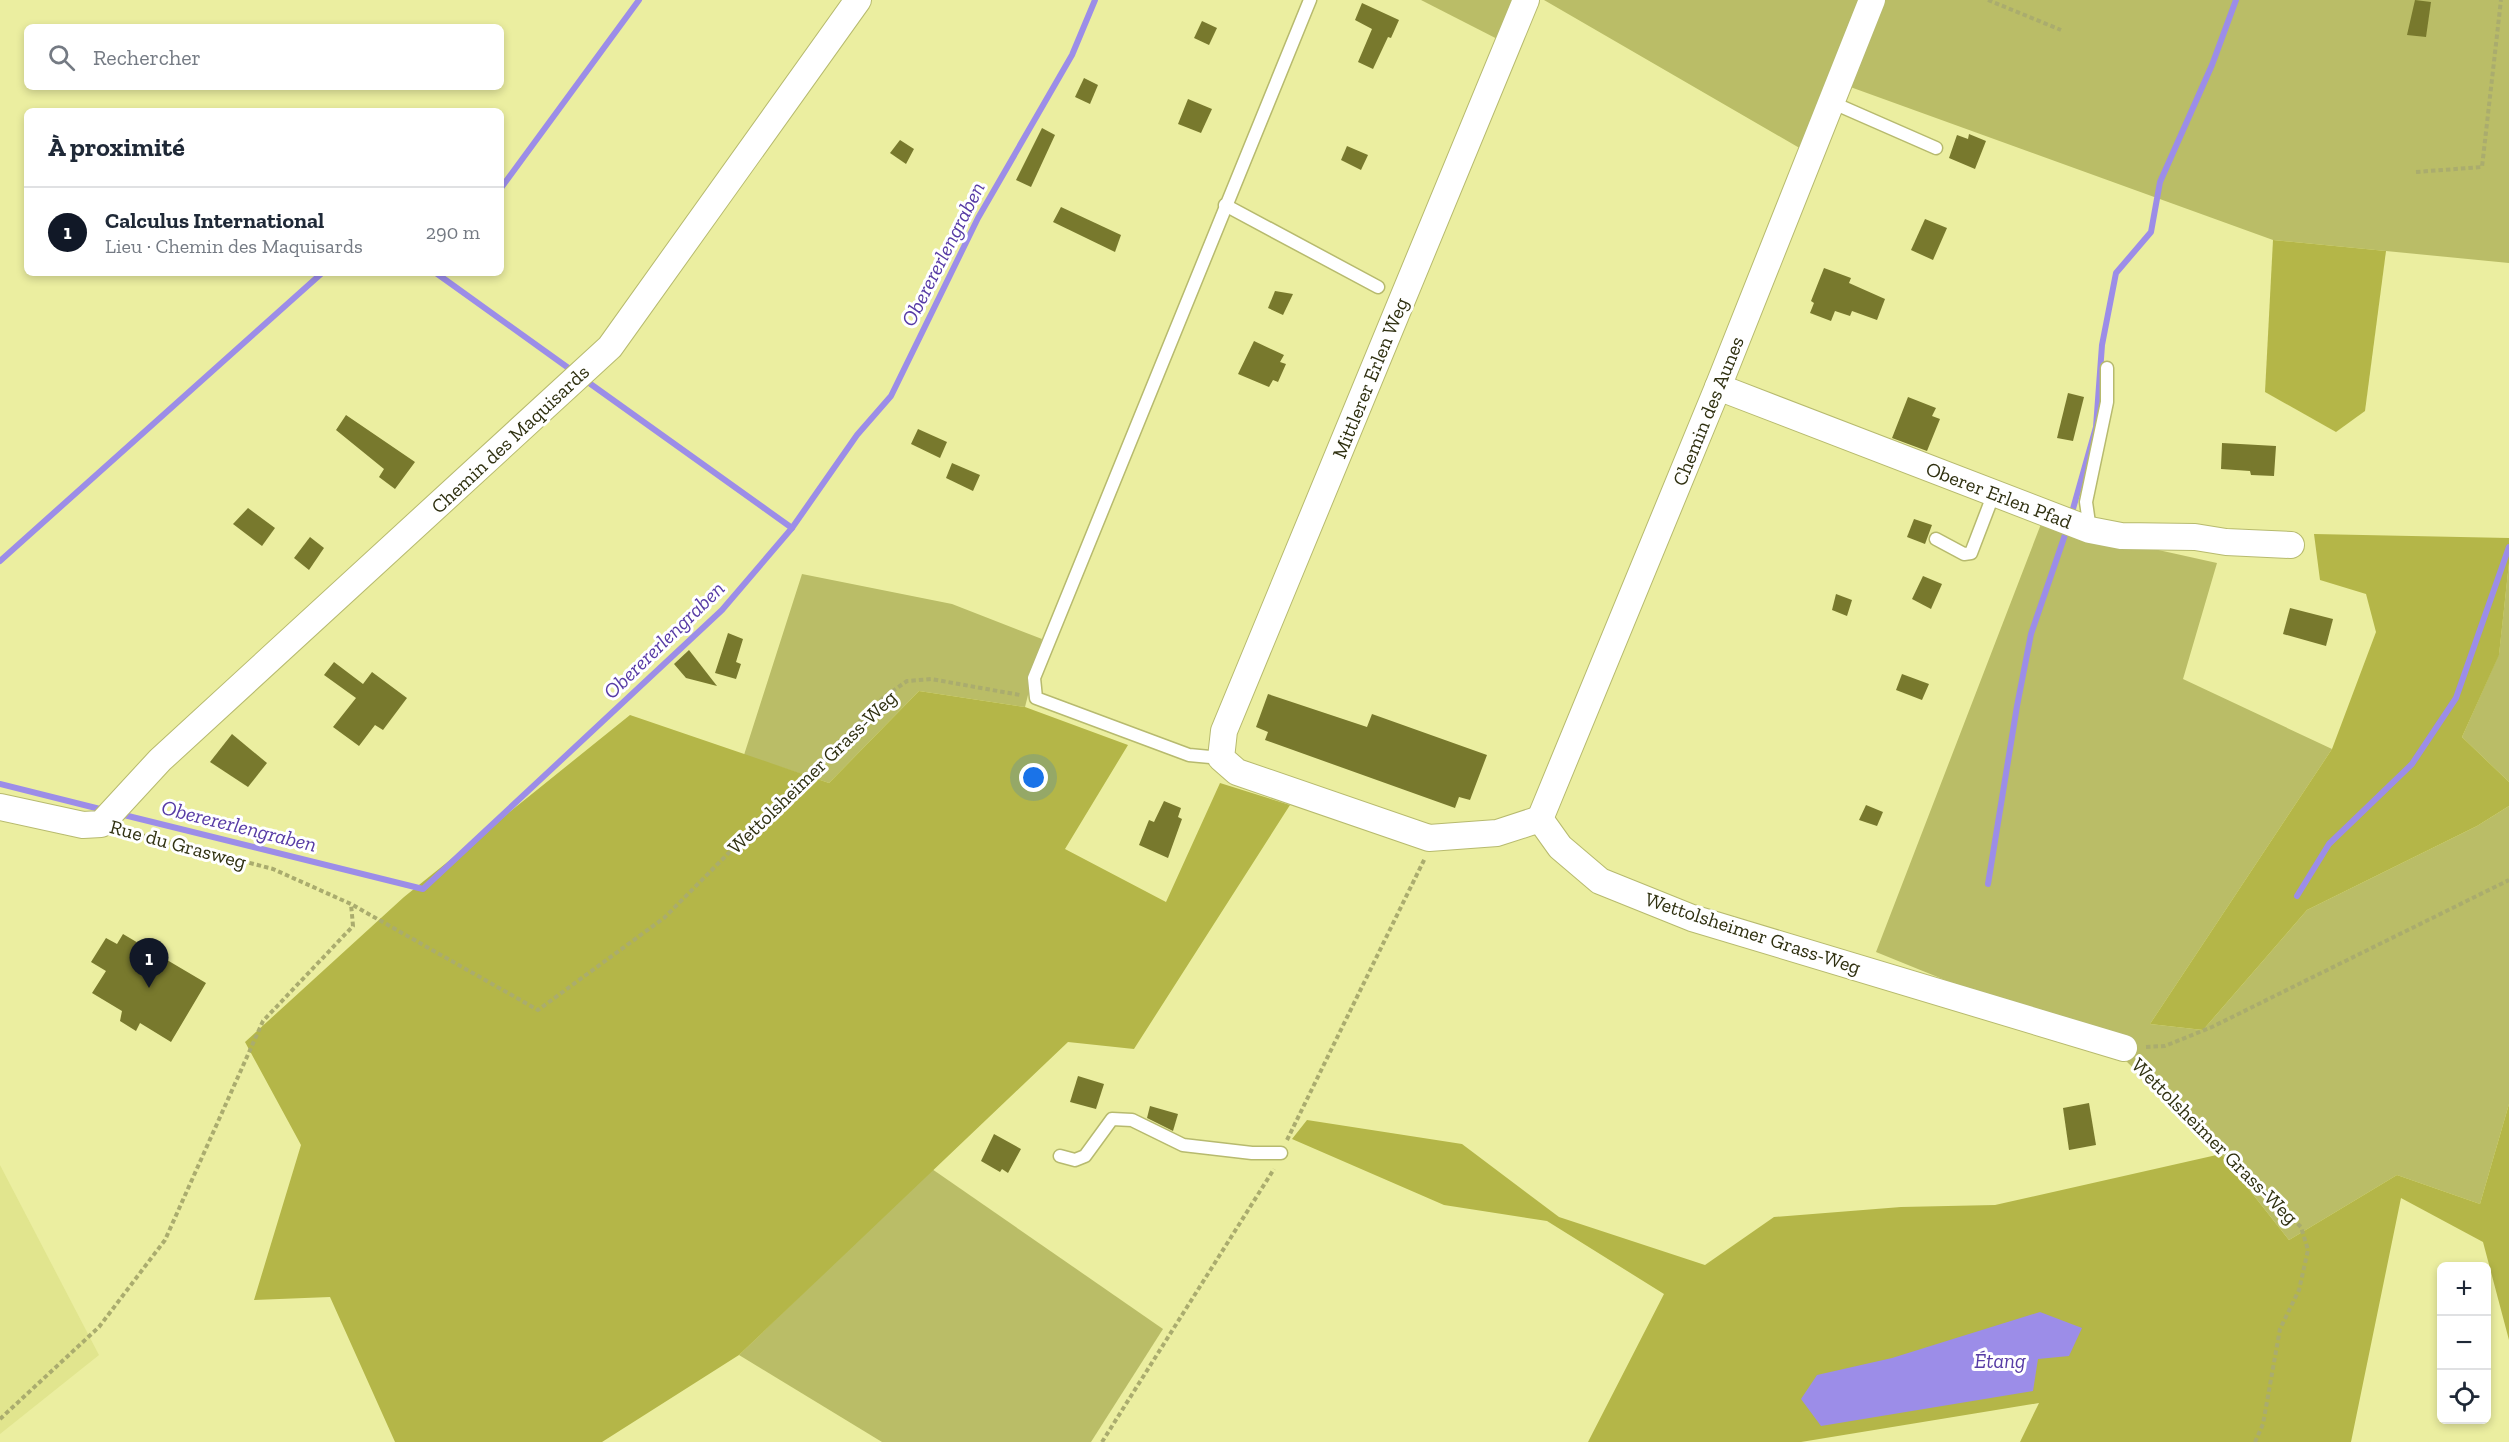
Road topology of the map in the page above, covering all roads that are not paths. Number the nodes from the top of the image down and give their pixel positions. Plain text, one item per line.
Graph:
1 (858, 0) edge
2 (1310, 0) edge
3 (1526, 0) edge
4 (1872, 0) edge
5 (1832, 102) junction
6 (1936, 148) dead end
7 (1225, 205) junction
8 (1378, 287) dead end
9 (2108, 368) dead end
10 (1718, 387) junction
11 (1994, 493) junction
12 (2090, 530) junction
13 (1936, 538) dead end
14 (2291, 545) dead end
15 (1221, 758) junction
16 (0, 807) edge
17 (1540, 819) junction
18 (101, 824) joint
19 (2124, 1048) road end
20 (1281, 1153) dead end
21 (1060, 1156) dead end

1 - 18 street, Chemin des Maquisards
2 - 7 lane
3 - 15 street, Mittlerer Erlen Weg
4 - 5 street, Chemin des Aunes
5 - 6 lane
5 - 10 street, Chemin des Aunes
7 - 8 lane
7 - 15 lane
9 - 12 lane
10 - 11 street, Oberer Erlen Pfad
10 - 17 street, Chemin des Aunes
11 - 12 street, Oberer Erlen Pfad
11 - 13 lane
12 - 14 street, Oberer Erlen Pfad
15 - 17 street
16 - 18 street, Rue du Grasweg
17 - 19 street, Wettolsheimer Grass-Weg
20 - 21 lane

